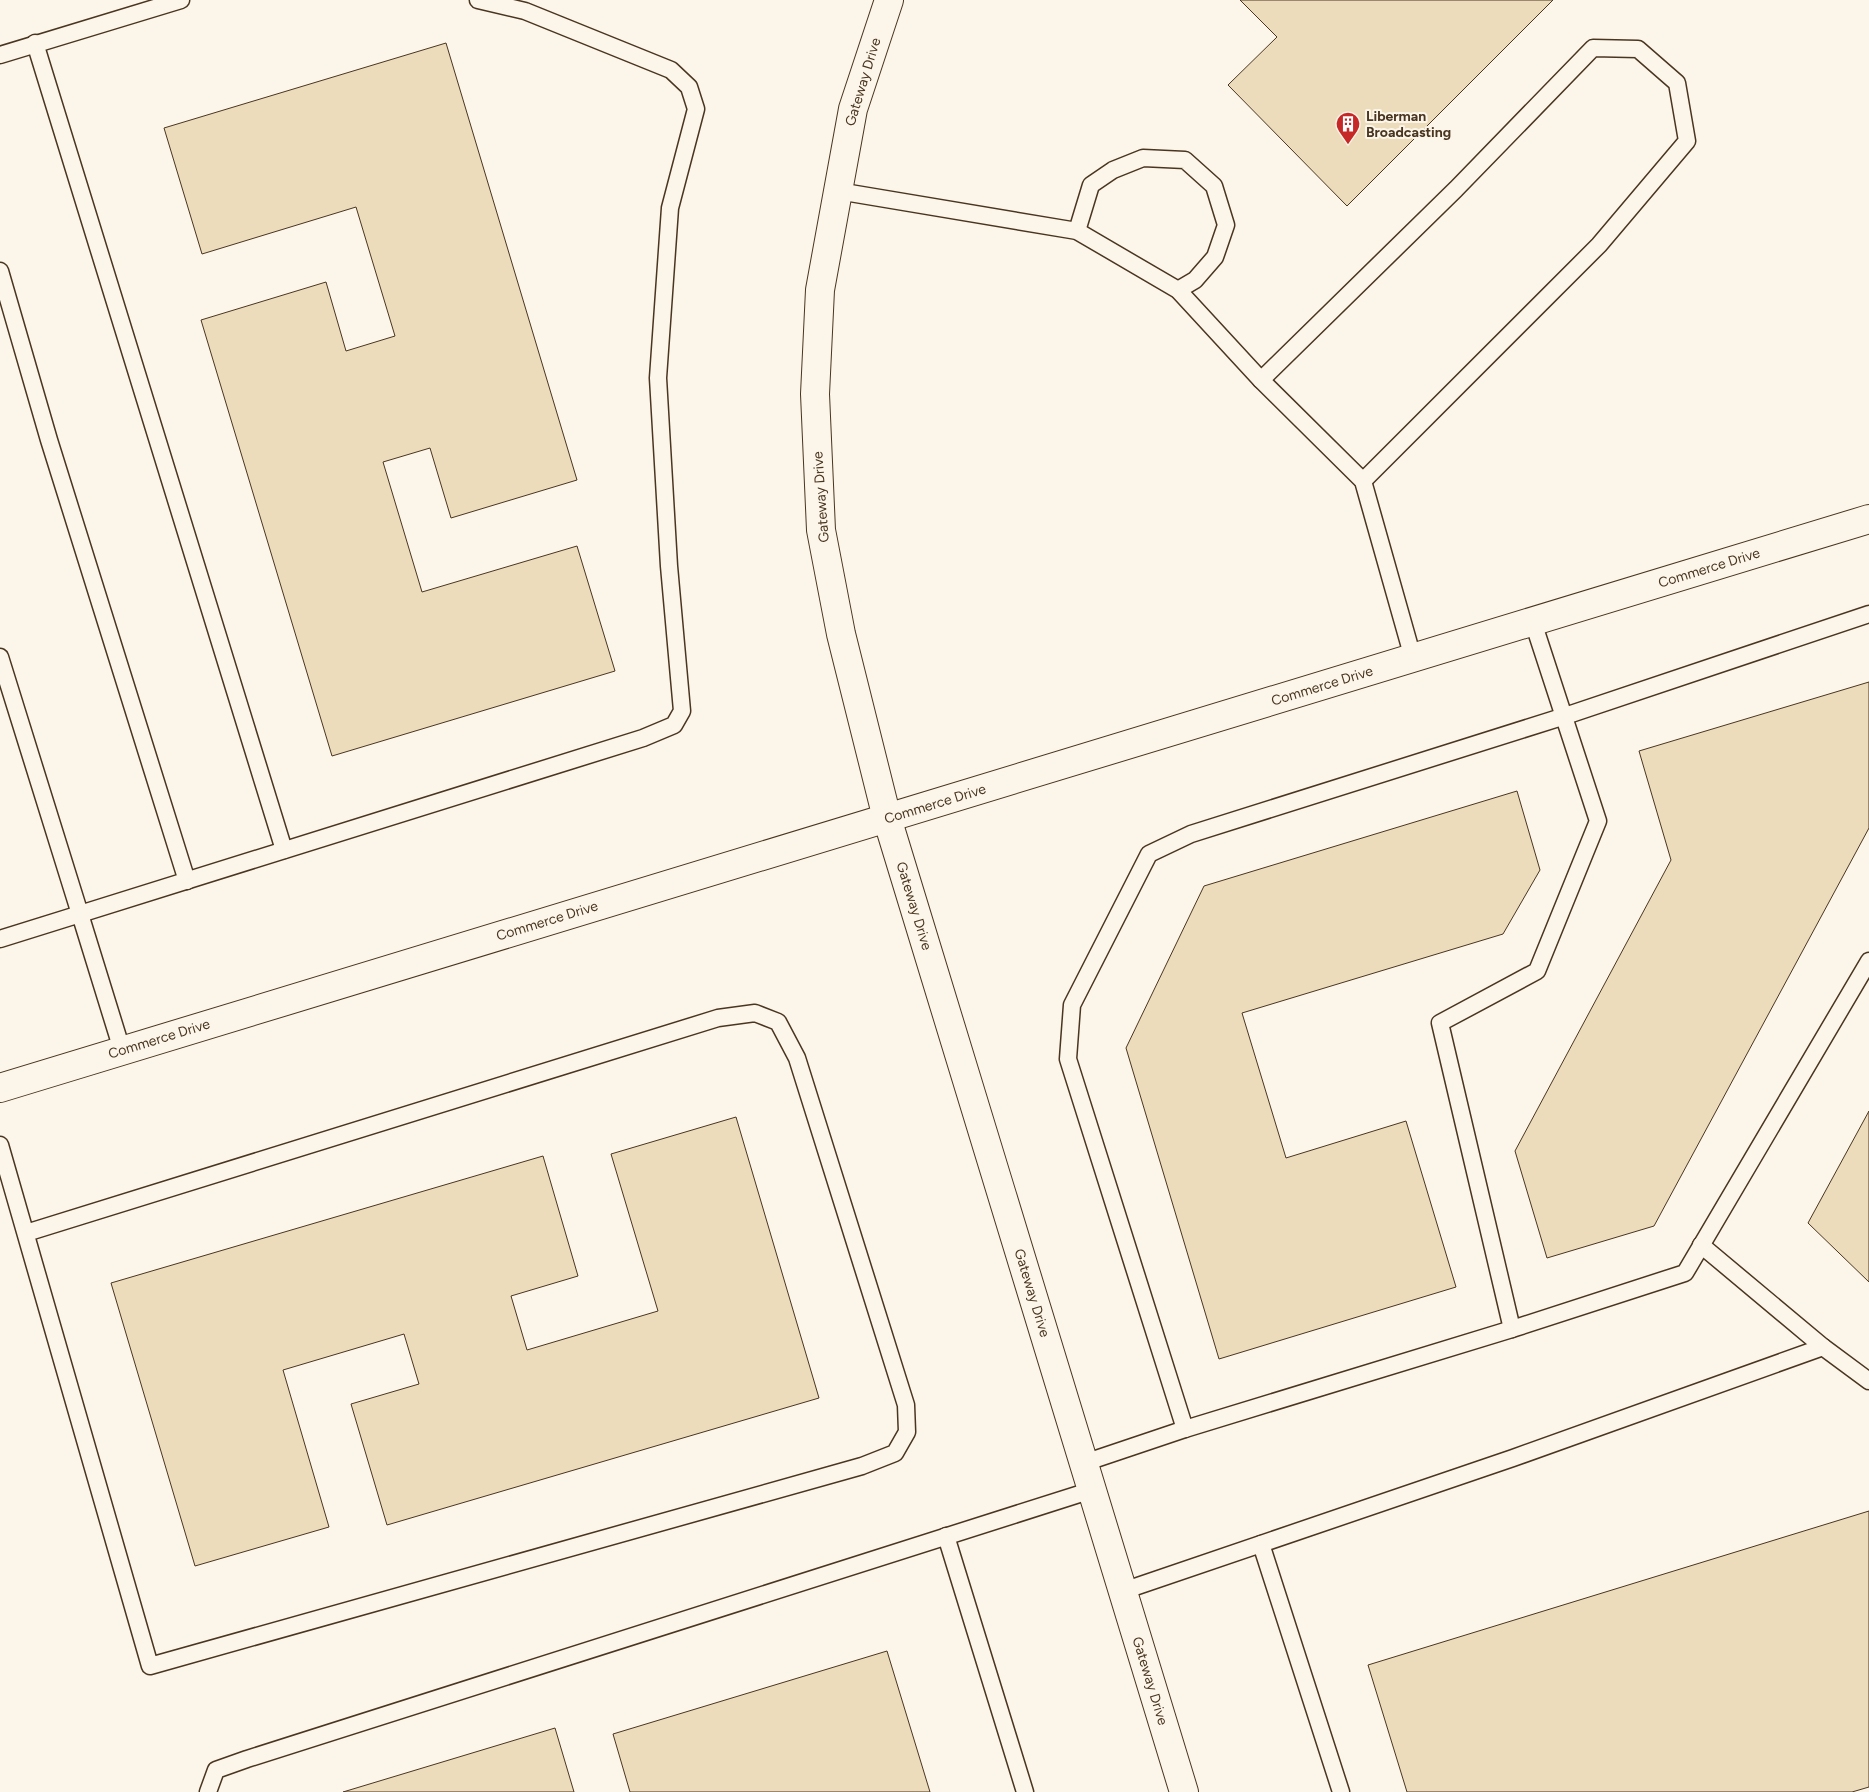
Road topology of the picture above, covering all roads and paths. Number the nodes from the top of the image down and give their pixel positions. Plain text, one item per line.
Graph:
1 (181, 0) edge
2 (478, 0) edge
3 (889, 0) edge
4 (35, 43) junction
5 (0, 55) edge
6 (838, 191) junction
7 (1077, 231) junction
8 (0, 271) edge
9 (1178, 290) junction
10 (1261, 380) junction
11 (1363, 481) junction
12 (1869, 520) edge
13 (1869, 614) edge
14 (1534, 622) junction
15 (0, 657) edge
16 (1413, 658) junction
17 (1565, 716) junction
18 (887, 818) junction
19 (284, 850) junction
20 (187, 881) junction
21 (80, 914) junction
22 (0, 939) edge
23 (1869, 960) edge
24 (122, 1050) junction
25 (0, 1088) edge
26 (0, 1145) edge
27 (26, 1233) junction
28 (1701, 1245) junction
29 (1512, 1329) junction
30 (1824, 1347) junction
31 (1869, 1380) edge
32 (1185, 1429) junction
33 (1084, 1463) junction
34 (1092, 1490) junction
35 (946, 1536) junction
36 (1261, 1544) junction
37 (1123, 1591) junction
38 (208, 1792) edge
39 (1025, 1792) edge
40 (1184, 1792) edge
41 (1341, 1792) edge

1 - 4 lane
2 - 19 lane
3 - 6 street, Gateway Drive
4 - 5 lane
4 - 19 lane
6 - 7 lane
6 - 18 street, Gateway Drive
7 - 9 lane
7 - 9 lane
8 - 20 lane
9 - 10 lane
10 - 11 lane
10 - 11 lane
11 - 16 lane
12 - 14 street, Commerce Drive
13 - 17 lane
14 - 16 street, Commerce Drive
14 - 17 lane
15 - 21 lane
16 - 18 street, Commerce Drive
17 - 29 lane
17 - 32 lane
18 - 24 street, Commerce Drive
18 - 33 street, Gateway Drive
19 - 20 lane
20 - 21 lane
21 - 22 lane
21 - 24 lane
23 - 28 lane
24 - 25 street, Commerce Drive
26 - 27 lane
27 - 27 lane
28 - 29 lane
28 - 30 lane
29 - 32 lane
30 - 31 lane
30 - 36 lane
32 - 33 lane
33 - 34 street, Gateway Drive
34 - 35 lane
34 - 37 street, Gateway Drive
35 - 38 lane
35 - 39 lane
36 - 37 lane
36 - 41 lane
37 - 40 street, Gateway Drive

